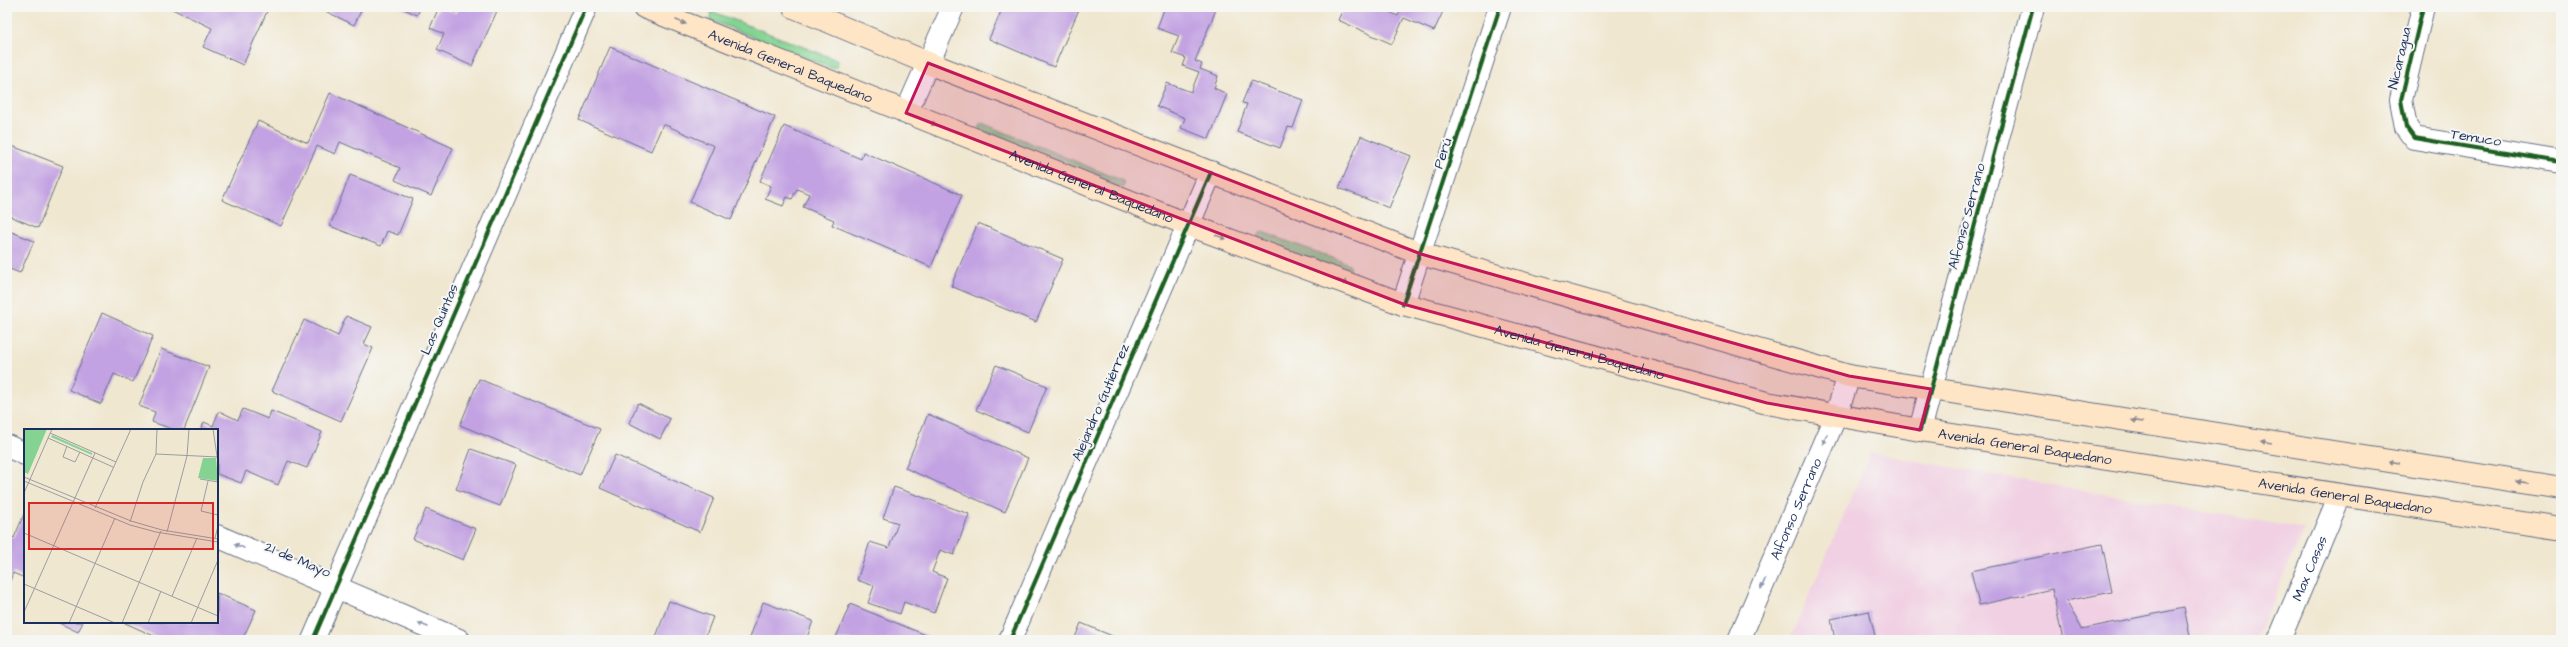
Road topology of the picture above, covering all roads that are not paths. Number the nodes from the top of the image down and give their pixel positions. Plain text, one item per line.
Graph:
1 (586, 7) edge
2 (644, 7) edge
3 (794, 7) edge
4 (953, 7) edge
5 (1500, 7) edge
6 (2033, 7) edge
7 (2423, 7) edge
8 (928, 63) junction
9 (906, 114) junction
10 (2402, 115) joint
11 (2561, 162) edge
12 (1211, 172) junction
13 (1188, 225) junction
14 (1421, 254) junction
15 (1403, 304) junction
16 (1849, 376) junction
17 (1931, 389) junction
18 (1836, 415) junction
19 (1920, 430) junction
20 (7, 446) edge
21 (24, 454) edge
22 (2561, 488) edge
23 (2340, 496) junction
24 (2561, 529) edge
25 (218, 536) edge
26 (336, 587) junction
27 (313, 640) edge
28 (459, 640) edge
29 (1010, 640) edge
30 (1739, 640) edge
31 (2279, 640) edge

1 - 26 street, Las Quintas
2 -> 9 main road, Avenida General Baquedano
3 - 8 main road
4 - 8 street
5 - 14 street, Perú
6 - 17 street, Alfonso Serrano
7 - 10 street, Nicaragua
8 - 9 street
8 - 12 main road
9 -> 13 main road, Avenida General Baquedano
10 - 11 street, Temuco
12 - 13 street, Alejandro Gutiérrez
12 - 14 main road
13 -> 15 main road, Avenida General Baquedano
13 - 29 street, Alejandro Gutiérrez
14 - 15 street, Perú
14 - 16 main road
15 - 18 main road, Avenida General Baquedano
16 - 17 main road
16 - 18 street, Alfonso Serrano
17 - 19 street, Alfonso Serrano
22 -> 17 main road
18 - 19 main road, Avenida General Baquedano
18 -> 30 street, Alfonso Serrano
19 - 23 main road, Avenida General Baquedano
20 - 21 street
23 - 24 main road, Avenida General Baquedano
23 - 31 street, Max Casas
26 -> 25 street, 21 de Mayo
26 - 27 street, Las Quintas
28 -> 26 street, 21 de Mayo

